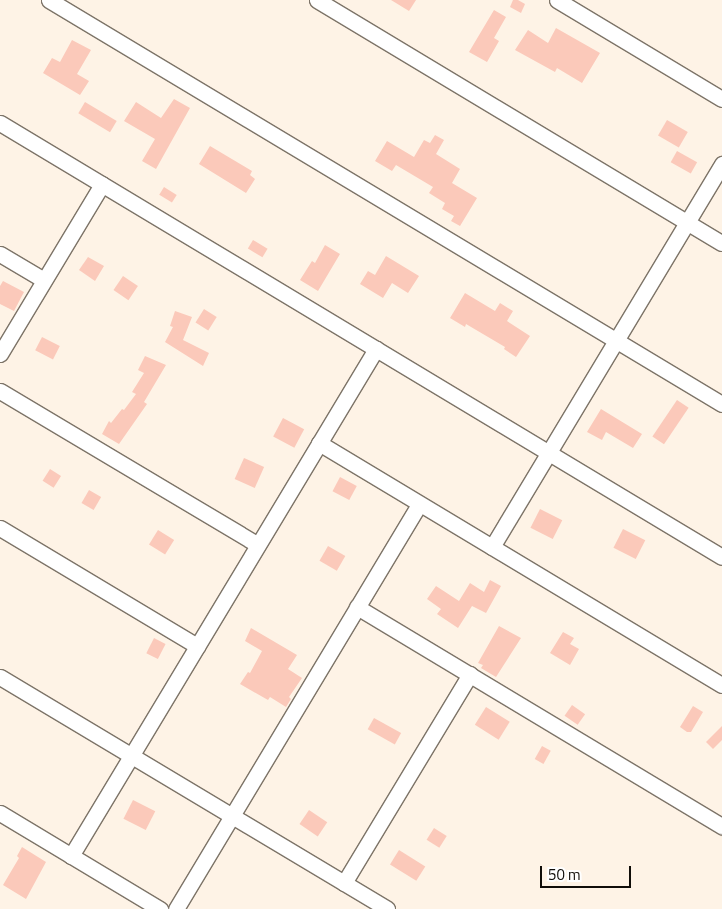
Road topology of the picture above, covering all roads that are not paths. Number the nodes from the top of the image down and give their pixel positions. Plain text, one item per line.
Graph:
1 (49, 0) edge
2 (318, 0) edge
3 (557, 0) edge
4 (722, 99) edge
5 (0, 123) edge
6 (722, 164) edge
7 (102, 184) junction
8 (687, 222) junction
9 (722, 243) edge
10 (0, 254) edge
11 (44, 280) junction
12 (616, 340) junction
13 (376, 349) junction
14 (0, 354) edge
15 (0, 391) edge
16 (722, 404) edge
17 (319, 443) junction
18 (549, 453) junction
19 (419, 504) junction
20 (0, 528) edge
21 (258, 545) junction
22 (492, 547) junction
23 (722, 556) edge
24 (357, 607) junction
25 (197, 646) junction
26 (470, 674) junction
27 (0, 677) edge
28 (722, 685) edge
29 (131, 756) junction
30 (0, 813) edge
31 (232, 816) junction
32 (722, 826) edge
33 (71, 856) junction
34 (344, 884) junction
35 (160, 909) edge
36 (176, 909) edge
37 (387, 909) edge

1 - 12 street
2 - 8 street
3 - 4 street
5 - 7 street
6 - 8 street
7 - 11 street
7 - 13 street
8 - 9 street
8 - 12 street
10 - 11 street
11 - 14 street
12 - 16 street
12 - 18 street
13 - 17 street
13 - 18 street
15 - 21 street
17 - 19 street
17 - 21 street
18 - 22 street
18 - 23 street
19 - 22 street
19 - 24 street
20 - 25 street
21 - 25 street
22 - 28 street
24 - 26 street
24 - 31 street
25 - 29 street
26 - 32 street
26 - 34 street
27 - 29 street
29 - 31 street
29 - 33 street
30 - 33 street
31 - 34 street
31 - 36 street
33 - 35 street
34 - 37 street

